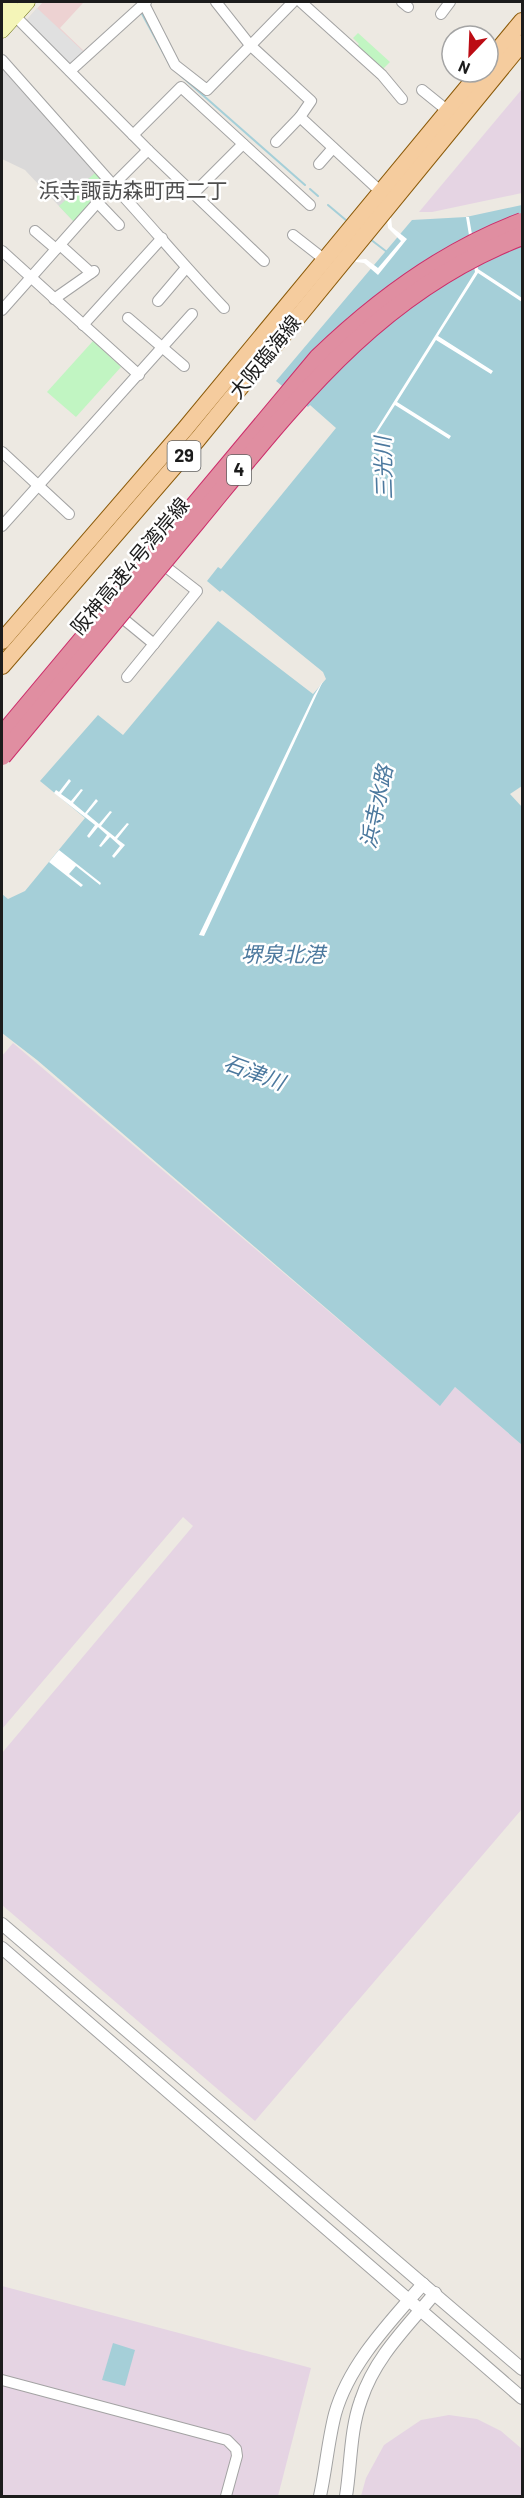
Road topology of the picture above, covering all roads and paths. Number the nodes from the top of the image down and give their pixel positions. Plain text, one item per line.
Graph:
1 (28, 2) edge
2 (216, 2) edge
3 (301, 2) edge
4 (145, 3) edge
5 (8, 8) edge
6 (522, 21) edge
7 (2, 31) edge
8 (522, 43) edge
9 (250, 45) junction
10 (500, 48) edge
11 (2, 60) edge
12 (70, 71) junction
13 (470, 84) edge
14 (422, 90) dead end
15 (402, 99) dead end
16 (448, 111) junction
17 (300, 117) junction
18 (133, 135) junction
19 (283, 140) dead end
20 (243, 144) junction
21 (333, 148) junction
22 (148, 150) junction
23 (319, 164) dead end
24 (113, 185) junction
25 (381, 192) junction
26 (193, 194) junction
27 (96, 201) junction
28 (310, 205) dead end
29 (522, 222) edge
30 (119, 225) dead end
31 (360, 230) junction
32 (35, 231) dead end
33 (293, 235) dead end
34 (522, 236) edge
35 (162, 238) junction
36 (58, 247) junction
37 (2, 251) edge
38 (324, 260) junction
39 (264, 261) dead end
40 (186, 268) junction
41 (31, 278) junction
42 (54, 299) junction
43 (158, 301) dead end
44 (224, 308) dead end
45 (2, 310) edge
46 (192, 314) dead end
47 (128, 318) dead end
48 (83, 326) junction
49 (163, 348) junction
50 (184, 366) dead end
51 (139, 375) junction
52 (2, 452) edge
53 (38, 486) junction
54 (69, 514) dead end
55 (2, 526) edge
56 (102, 603) junction
57 (2, 641) edge
58 (154, 644) junction
59 (2, 666) edge
60 (127, 677) dead end
61 (2, 724) edge
62 (2, 736) edge
63 (2, 756) edge
64 (2, 1924) edge
65 (2, 1948) edge
66 (423, 2283) junction
67 (435, 2293) junction
68 (408, 2301) junction
69 (420, 2311) junction
70 (522, 2369) edge
71 (2, 2380) edge
72 (522, 2398) edge
73 (226, 2496) edge
74 (320, 2496) edge
75 (346, 2496) edge

1 - 5 main road
2 - 9 street
3 - 9 street
3 - 15 street
4 - 9 street
4 - 12 street
5 - 7 main road
5 - 12 street
6 - 10 main road
8 - 31 main road, 大阪臨海線 / 29
9 - 17 street
11 - 24 street
12 - 18 street
13 - 16 main road, 大阪臨海線 / 29
14 - 16 street
16 - 25 main road, 大阪臨海線 / 29
17 - 19 street
17 - 21 street
18 - 20 street
18 - 22 street
20 - 26 street
20 - 28 street
21 - 23 street
21 - 25 street
22 - 24 street
22 - 26 street
24 - 27 street
24 - 35 street
25 - 31 main road, 大阪臨海線 / 29
26 - 39 street
27 - 30 street
27 - 36 street
29 - 62 highway, 阪神高速4号湾岸線 / 4, bridge
31 - 38 main road, 大阪臨海線 / 29
31 - 59 main road, 大阪臨海線 / 29
32 - 36 street
33 - 38 street
34 - 63 highway, 阪神高速4号湾岸線 / 4, bridge
35 - 40 street
35 - 48 street
36 - 41 street
36 - 42 street
37 - 41 street
38 - 57 main road, 大阪臨海線 / 29
40 - 43 street
40 - 44 street
41 - 42 street
41 - 45 street
42 - 48 street
46 - 49 street
47 - 49 street
48 - 51 street
49 - 50 street
49 - 51 street
51 - 53 street
52 - 53 street
53 - 54 street
53 - 55 street
56 - 58 street
56 - 58 street
56 - 61 street
58 - 60 street
64 - 66 street
65 - 68 street
66 - 67 street
66 - 68 street
67 - 69 street
67 - 70 street
68 - 69 street
68 - 74 street
69 - 72 street
69 - 75 street
71 - 73 street

